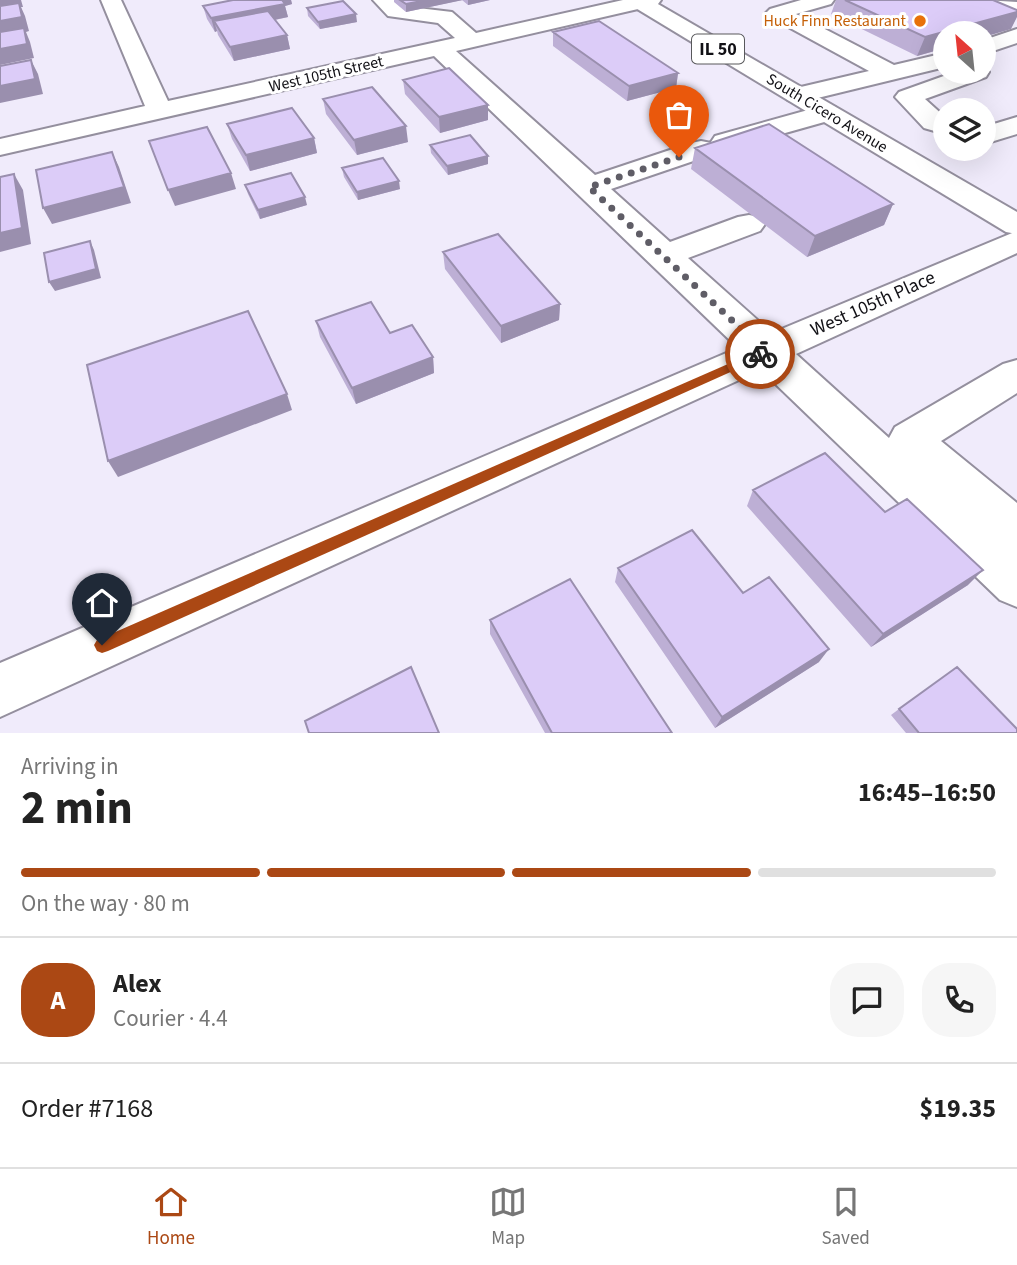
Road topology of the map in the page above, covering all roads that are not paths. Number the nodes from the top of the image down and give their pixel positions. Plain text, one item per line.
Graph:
1 (111, 0) edge
2 (824, 0) edge
3 (994, 0) edge
4 (643, 1) edge
5 (375, 5) edge
6 (1017, 9) edge
7 (1017, 36) edge
8 (996, 43) edge
9 (441, 48) junction
10 (933, 64) edge
11 (996, 65) edge
12 (1008, 65) dead end
13 (894, 74) junction
14 (944, 84) edge
15 (797, 95) junction
16 (160, 111) junction
17 (826, 113) junction
18 (933, 122) edge
19 (1017, 125) edge
20 (996, 132) edge
21 (0, 148) edge
22 (589, 187) junction
23 (749, 224) dead end
24 (1017, 225) edge
25 (1017, 241) edge
26 (663, 256) junction
27 (766, 352) junction
28 (1017, 374) edge
29 (1017, 531) edge
30 (1017, 584) edge
31 (0, 691) edge

1 - 16 street
2 - 13 street
3 - 6 street
4 - 9 street, West 105th Street
4 - 15 street, South Cicero Avenue / IL 50
5 - 9 street
5 - 9 street
7 - 8 street
9 - 16 street, West 105th Street
9 - 22 street
10 - 13 street
11 - 12 street
13 - 15 street
14 - 18 street
15 - 17 street, South Cicero Avenue / IL 50
16 - 21 street, West 105th Street
17 - 22 street
17 - 24 street, South Cicero Avenue / IL 50
19 - 20 street
22 - 26 street
23 - 26 street
25 - 27 street, West 105th Place
26 - 27 street
27 - 30 street
27 - 31 street, West 105th Place
28 - 29 street

